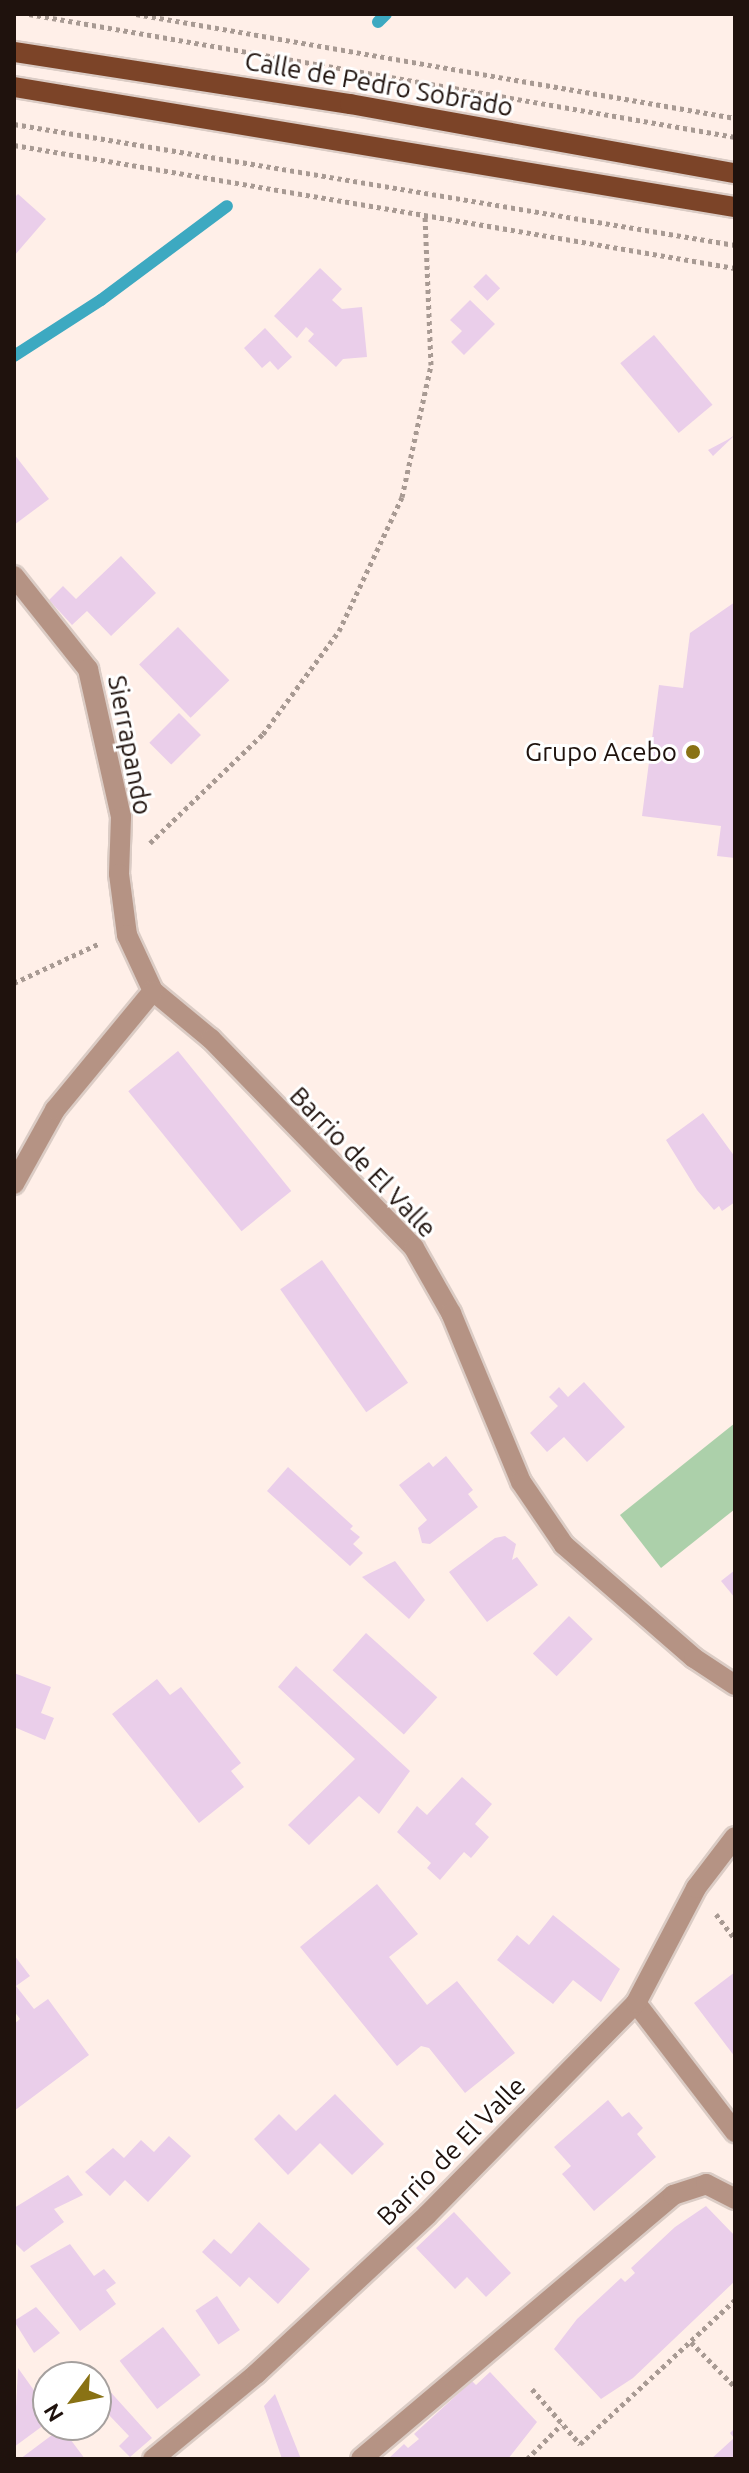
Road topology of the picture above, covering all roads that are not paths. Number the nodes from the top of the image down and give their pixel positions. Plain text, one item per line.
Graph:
1 (14, 52) edge
2 (14, 87) edge
3 (735, 173) edge
4 (735, 207) edge
5 (14, 576) edge
6 (153, 991) junction
7 (14, 1184) edge
8 (735, 1685) edge
9 (735, 1837) edge
10 (636, 2003) junction
11 (735, 2132) edge
12 (735, 2199) edge
13 (153, 2459) edge
14 (361, 2459) edge

1 - 3 main road, Calle de Pedro Sobrado
2 - 4 main road
5 - 6 street, Sierrapando
6 - 7 street
6 - 8 street, Barrio de El Valle
9 - 10 street, Barrio de El Valle
10 - 11 street
10 - 13 street, Barrio de El Valle
12 - 14 street

